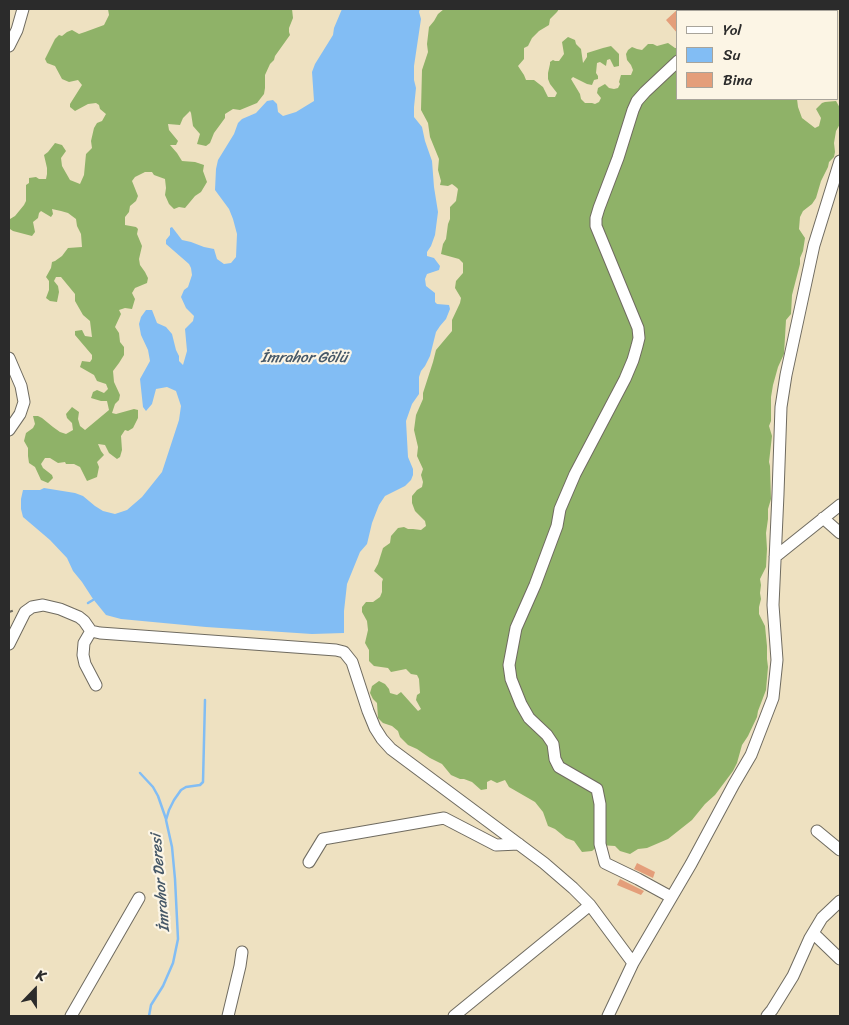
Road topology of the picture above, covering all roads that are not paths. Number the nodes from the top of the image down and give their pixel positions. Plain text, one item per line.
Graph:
1 (24, 9) edge
2 (9, 46) edge
3 (676, 63) edge
4 (840, 161) edge
5 (9, 358) edge
6 (9, 430) edge
7 (840, 505) edge
8 (823, 518) junction
9 (840, 533) edge
10 (775, 557) junction
11 (90, 631) junction
12 (9, 644) edge
13 (96, 684) dead end
14 (817, 831) dead end
15 (519, 844) junction
16 (840, 850) edge
17 (309, 862) dead end
18 (672, 897) junction
19 (139, 898) dead end
20 (840, 901) edge
21 (590, 905) junction
22 (812, 933) junction
23 (242, 952) dead end
24 (840, 959) edge
25 (633, 963) junction
26 (71, 1016) edge
27 (228, 1016) edge
28 (454, 1016) edge
29 (608, 1016) edge
30 (766, 1016) edge

1 - 2 street
3 - 18 street
4 - 10 street
5 - 6 street
7 - 8 street
8 - 9 street
8 - 10 street
10 - 18 street
11 - 12 street
11 - 13 street
11 - 15 street
14 - 16 street
15 - 17 street
15 - 21 street
18 - 25 street
19 - 26 street
20 - 22 street
21 - 25 street
21 - 28 street
22 - 24 street
22 - 30 street
23 - 27 street
25 - 29 street

